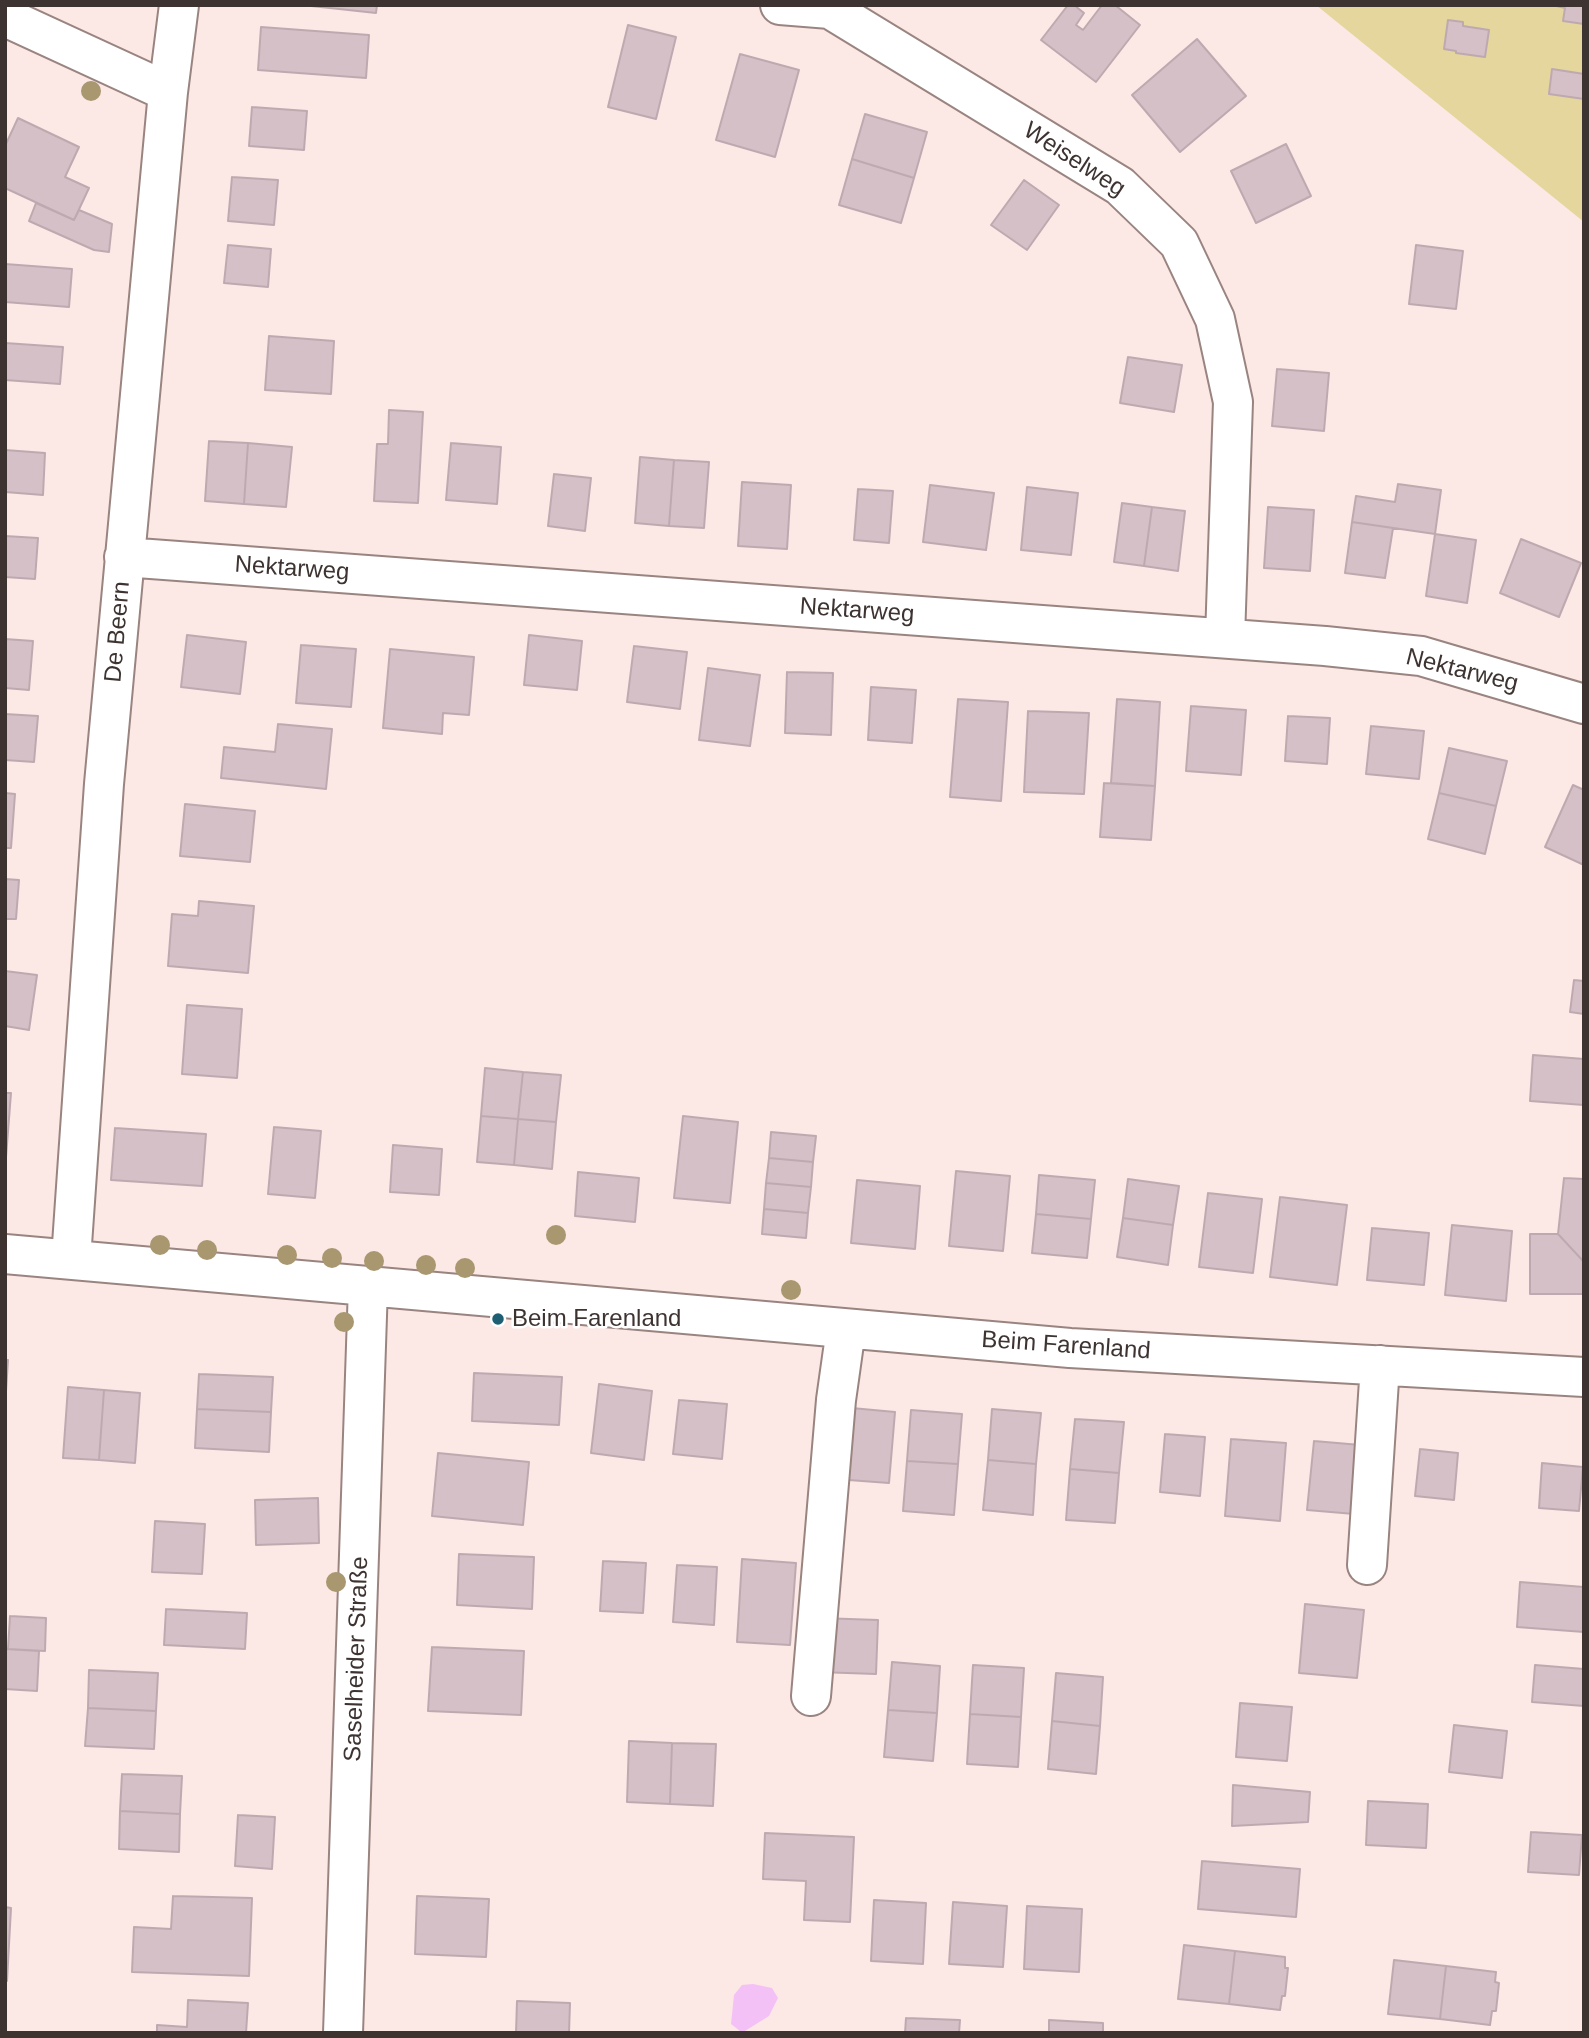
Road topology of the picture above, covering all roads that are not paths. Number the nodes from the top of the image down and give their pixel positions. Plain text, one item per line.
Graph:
1 (179, 5) edge
2 (780, 5) edge
3 (830, 7) edge
4 (5, 17) edge
5 (169, 92) junction
6 (124, 557) junction
7 (1225, 638) junction
8 (1584, 704) edge
9 (5, 1254) edge
10 (71, 1259) junction
11 (368, 1286) junction
12 (846, 1329) junction
13 (1380, 1365) junction
14 (1584, 1377) edge
15 (1367, 1565) dead end
16 (811, 1696) dead end
17 (343, 2033) edge

1 - 5 street, De Beern
2 - 3 street, Weiselweg
3 - 7 street, Weiselweg
4 - 5 street
5 - 6 street, De Beern
6 - 7 street, Nektarweg
6 - 10 street, De Beern
7 - 8 street, Nektarweg
9 - 10 street, Beim Farenland
10 - 11 street, Beim Farenland
11 - 12 street, Beim Farenland
11 - 17 street, Saselheider Straße
12 - 13 street, Beim Farenland
12 - 16 street
13 - 14 street, Beim Farenland
13 - 15 street

